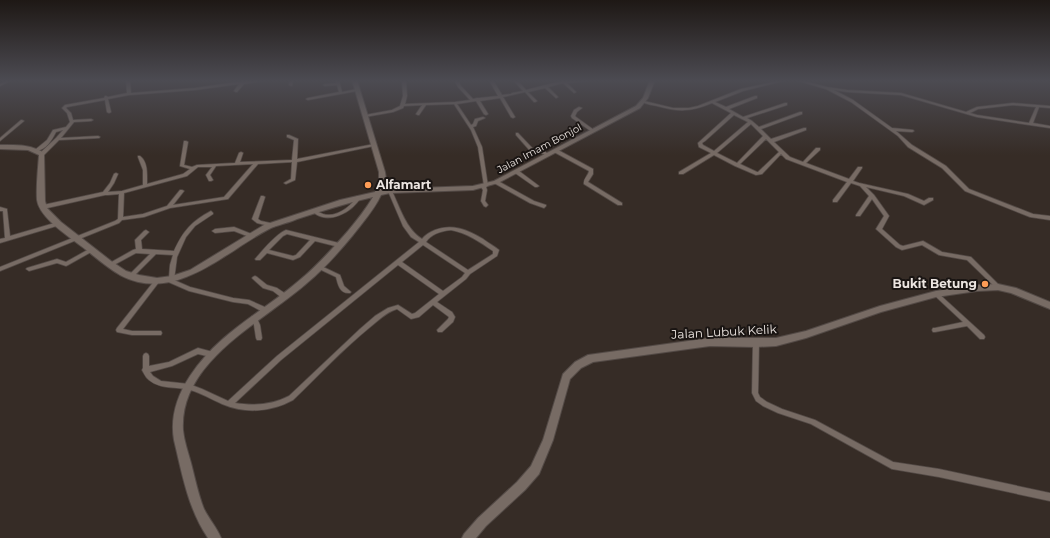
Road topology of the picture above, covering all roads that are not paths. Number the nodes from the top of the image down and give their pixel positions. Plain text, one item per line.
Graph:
1 (68, 105) edge
2 (108, 105) edge
3 (362, 105) edge
4 (402, 105) edge
5 (424, 105) edge
6 (456, 105) edge
7 (479, 105) edge
8 (506, 105) edge
9 (640, 105) edge
10 (658, 105) edge
11 (704, 105) edge
12 (718, 105) edge
13 (735, 105) edge
14 (783, 105) edge
15 (858, 105) edge
16 (940, 105) edge
17 (1003, 105) edge
18 (1027, 105) edge
19 (1038, 106) junction
20 (1050, 107) edge
21 (580, 108) dead end
22 (725, 109) junction
23 (110, 112) dead end
24 (733, 113) junction
25 (801, 113) dead end
26 (967, 113) junction
27 (418, 114) dead end
28 (365, 116) junction
29 (513, 117) dead end
30 (743, 118) junction
31 (91, 120) dead end
32 (22, 121) dead end
33 (72, 122) junction
34 (751, 122) junction
35 (1031, 124) junction
36 (471, 126) junction
37 (1050, 127) edge
38 (67, 128) junction
39 (805, 128) dead end
40 (758, 129) junction
41 (890, 129) junction
42 (912, 131) dead end
43 (593, 132) junction
44 (517, 134) dead end
45 (288, 136) dead end
46 (766, 136) junction
47 (98, 137) dead end
48 (58, 139) junction
49 (0, 140) edge
50 (771, 141) junction
51 (186, 142) dead end
52 (374, 145) junction
53 (0, 147) edge
54 (818, 149) dead end
55 (556, 151) junction
56 (40, 152) junction
57 (781, 152) junction
58 (241, 153) dead end
59 (714, 153) junction
60 (548, 155) junction
61 (140, 157) dead end
62 (295, 161) junction
63 (237, 164) junction
64 (256, 164) junction
65 (803, 164) junction
66 (215, 165) junction
67 (737, 165) junction
68 (860, 168) dead end
69 (192, 169) junction
70 (517, 172) junction
71 (681, 173) dead end
72 (116, 174) dead end
73 (383, 178) junction
74 (211, 180) dead end
75 (850, 181) junction
76 (496, 182) junction
77 (286, 183) dead end
78 (858, 184) junction
79 (146, 185) junction
80 (484, 186) junction
81 (537, 186) dead end
82 (398, 187) junction
83 (412, 190) junction
84 (379, 191) junction
85 (390, 191) junction
86 (122, 192) junction
87 (182, 192) dead end
88 (105, 193) junction
89 (872, 196) junction
90 (263, 197) dead end
91 (931, 199) dead end
92 (835, 201) dead end
93 (620, 204) dead end
94 (486, 205) dead end
95 (544, 206) dead end
96 (43, 207) junction
97 (169, 207) junction
98 (0, 209) edge
99 (211, 213) dead end
100 (858, 215) dead end
101 (1050, 218) edge
102 (120, 219) junction
103 (58, 224) junction
104 (272, 224) junction
105 (215, 231) dead end
106 (146, 232) dead end
107 (252, 236) junction
108 (8, 238) junction
109 (76, 238) junction
110 (314, 239) junction
111 (0, 241) edge
112 (423, 242) junction
113 (339, 245) junction
114 (91, 250) junction
115 (139, 250) junction
116 (265, 251) junction
117 (154, 253) junction
118 (176, 253) junction
119 (258, 259) dead end
120 (398, 262) junction
121 (110, 265) junction
122 (7, 267) junction
123 (319, 267) junction
124 (0, 269) edge
125 (29, 269) dead end
126 (0, 272) edge
127 (468, 273) junction
128 (131, 276) junction
129 (255, 278) dead end
130 (170, 280) junction
131 (157, 281) junction
132 (998, 287) junction
133 (348, 292) dead end
134 (443, 294) junction
135 (936, 294) junction
136 (284, 296) junction
137 (433, 302) junction
138 (1050, 306) edge
139 (265, 310) junction
140 (254, 318) junction
141 (967, 324) junction
142 (440, 330) dead end
143 (935, 330) dead end
144 (159, 333) dead end
145 (982, 337) dead end
146 (258, 338) dead end
147 (756, 343) junction
148 (211, 354) junction
149 (146, 356) dead end
150 (145, 370) junction
151 (188, 387) junction
152 (229, 404) junction
153 (1050, 497) edge
154 (215, 538) edge
155 (468, 538) edge

1 - 33 street
2 - 23 street
3 - 28 main road
4 - 28 street
5 - 27 street
6 - 36 street
7 - 36 street
8 - 29 street
9 - 43 main road, Jalan Imam Bonjol
10 - 11 street
12 - 22 street
13 - 22 street
14 - 30 street
15 - 41 street
16 - 26 street
17 - 26 street
18 - 19 street
19 - 20 street
19 - 35 street
21 - 43 street
22 - 24 street
24 - 30 street
24 - 59 street
25 - 40 street
26 - 35 street
28 - 52 main road
30 - 34 street
31 - 33 street
32 - 49 street
33 - 38 street
34 - 40 street
34 - 59 street
35 - 37 street
36 - 80 street
38 - 48 street
38 - 56 street
39 - 50 street
40 - 46 street
41 - 42 street
41 - 101 street
43 - 55 main road, Jalan Imam Bonjol
44 - 60 street
45 - 62 street
46 - 50 street
46 - 67 street
47 - 48 street
48 - 56 street
50 - 57 street
51 - 69 street
52 - 62 street
52 - 73 main road
53 - 56 main road
54 - 65 street
55 - 60 main road, Jalan Imam Bonjol
55 - 93 street
56 - 96 main road
57 - 65 street
57 - 67 street
58 - 63 street
59 - 67 street
59 - 71 street
60 - 70 main road, Jalan Imam Bonjol
61 - 79 street
62 - 64 street
62 - 77 street
63 - 64 street
63 - 66 street
64 - 97 street
65 - 75 street
66 - 69 street
66 - 74 street
68 - 75 street
69 - 79 street
70 - 76 main road, Jalan Imam Bonjol
70 - 81 street
72 - 88 street
73 - 82 main road
73 - 84 main road
75 - 78 street
75 - 92 street
76 - 80 main road, Jalan Imam Bonjol
76 - 95 street
78 - 89 street
78 - 91 street
79 - 86 street
80 - 83 main road, Jalan Imam Bonjol
80 - 94 street
82 - 83 main road, Jalan Imam Bonjol
82 - 84 main road, Jalan Imam Bonjol
83 - 85 main road, Jalan Imam Bonjol
84 - 85 main road, Jalan Imam Bonjol
84 - 104 main road
84 - 113 main road
85 - 112 street
86 - 88 street
86 - 102 street
87 - 97 street
88 - 96 street
89 - 100 street
89 - 132 street
90 - 104 street
96 - 103 main road
97 - 102 street
98 - 108 street
99 - 118 street
102 - 109 street
103 - 108 street
103 - 109 main road
104 - 107 main road
105 - 107 street
106 - 115 street
107 - 130 main road
108 - 111 street
109 - 114 main road
109 - 122 street
110 - 113 street
110 - 116 street
110 - 116 street
112 - 120 street
112 - 127 street
112 - 127 street
113 - 123 main road
114 - 121 main road
114 - 125 street
115 - 117 street
115 - 121 street
116 - 119 street
117 - 118 street
117 - 128 street
118 - 130 street
120 - 134 street
120 - 152 street
121 - 128 main road
122 - 124 street
122 - 126 street
123 - 133 street
123 - 136 main road
127 - 134 street
128 - 131 main road
129 - 136 street
130 - 131 main road
130 - 139 street
131 - 144 street
132 - 135 main road, Jalan Lubuk Kelik
132 - 138 main road, Jalan Lubuk Kelik
134 - 137 street
135 - 141 street
135 - 147 main road, Jalan Lubuk Kelik
136 - 139 main road
137 - 142 street
137 - 152 street
139 - 140 main road
140 - 146 street
140 - 148 main road
141 - 143 street
141 - 145 street
147 - 153 street
147 - 155 main road, Jalan Lubuk Kelik
148 - 150 street
148 - 151 main road
149 - 150 street
150 - 151 street
151 - 152 street
151 - 154 main road

